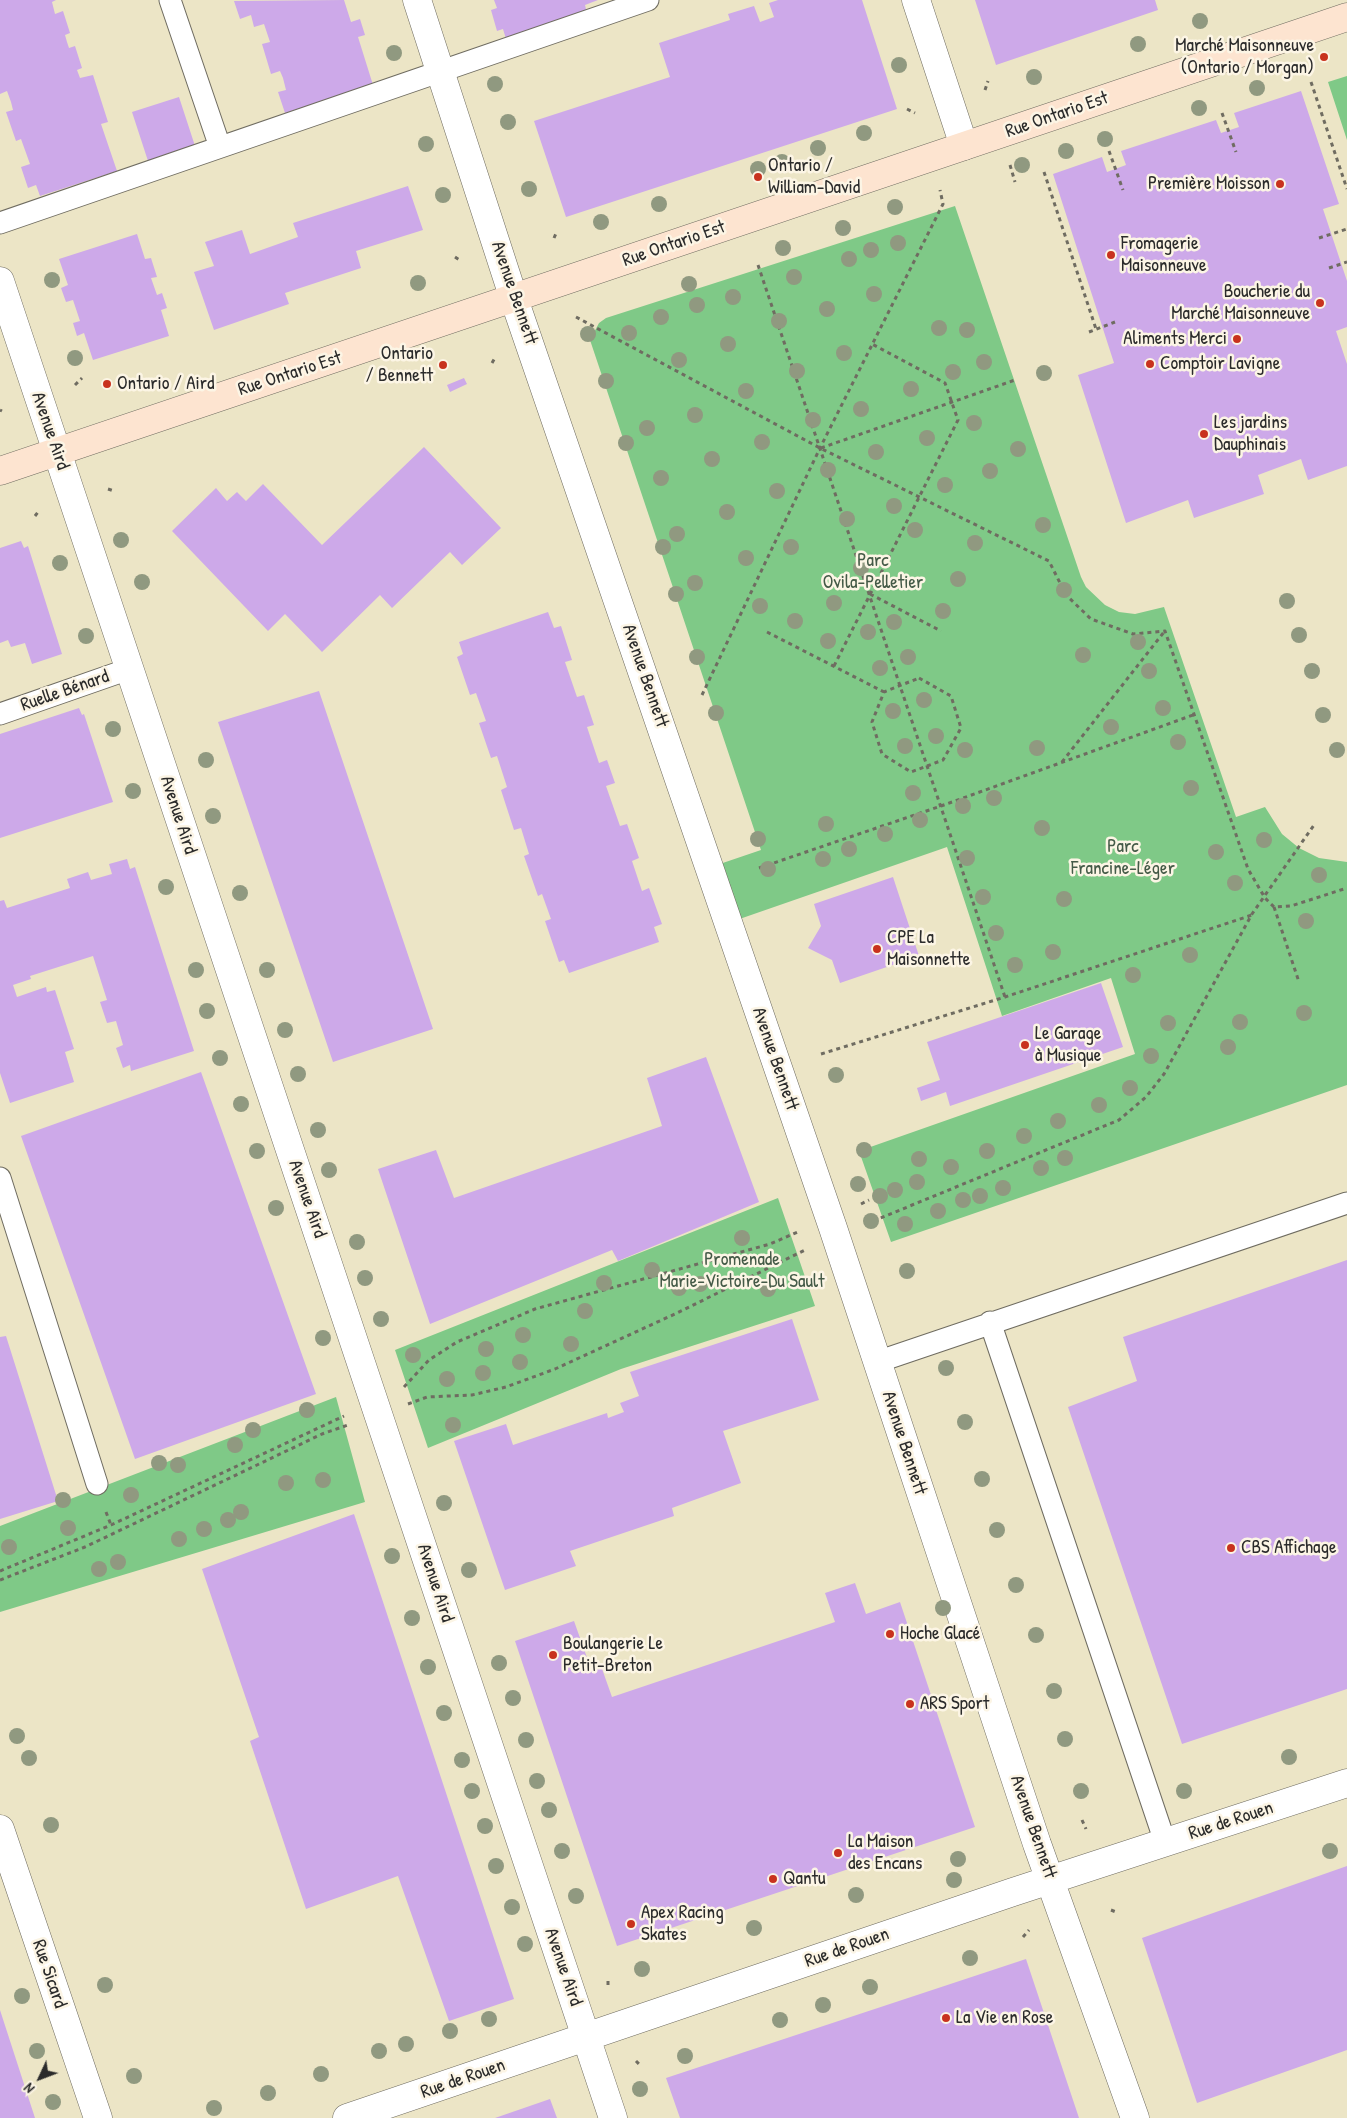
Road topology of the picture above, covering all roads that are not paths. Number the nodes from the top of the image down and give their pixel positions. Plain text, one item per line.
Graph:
1 (170, 0) edge
2 (417, 0) edge
3 (648, 0) edge
4 (916, 0) edge
5 (1347, 17) edge
6 (439, 71) junction
7 (964, 146) junction
8 (220, 147) junction
9 (0, 223) edge
10 (0, 280) edge
11 (514, 299) junction
12 (57, 452) junction
13 (0, 471) edge
14 (130, 669) junction
15 (0, 714) edge
16 (0, 1178) edge
17 (1347, 1203) edge
18 (990, 1322) junction
19 (877, 1362) junction
20 (97, 1484) dead end
21 (1347, 1783) edge
22 (0, 1829) edge
23 (1165, 1842) junction
24 (1050, 1880) junction
25 (587, 2037) junction
26 (98, 2118) edge
27 (347, 2118) edge
28 (614, 2118) edge
29 (1135, 2118) edge

1 - 8 lane
2 - 6 street, Avenue Bennett
3 - 6 lane
4 - 7 street
5 - 7 main road, Rue Ontario Est
6 - 8 lane
6 - 11 street, Avenue Bennett
7 - 11 main road, Rue Ontario Est
8 - 9 lane
10 - 12 street, Avenue Aird
11 - 12 main road, Rue Ontario Est
11 - 19 street, Avenue Bennett
12 - 13 main road, Rue Ontario Est
12 - 14 street, Avenue Aird
14 - 15 lane, Ruelle Bénard
14 - 25 street, Avenue Aird
16 - 20 lane
17 - 18 lane
18 - 19 lane
18 - 23 lane
19 - 24 street, Avenue Bennett
21 - 23 street, Rue de Rouen
22 - 26 street, Rue Sicard
23 - 24 street, Rue de Rouen
24 - 25 street, Rue de Rouen
24 - 29 street, Avenue Bennett
25 - 27 street, Rue de Rouen
25 - 28 street, Avenue Aird

